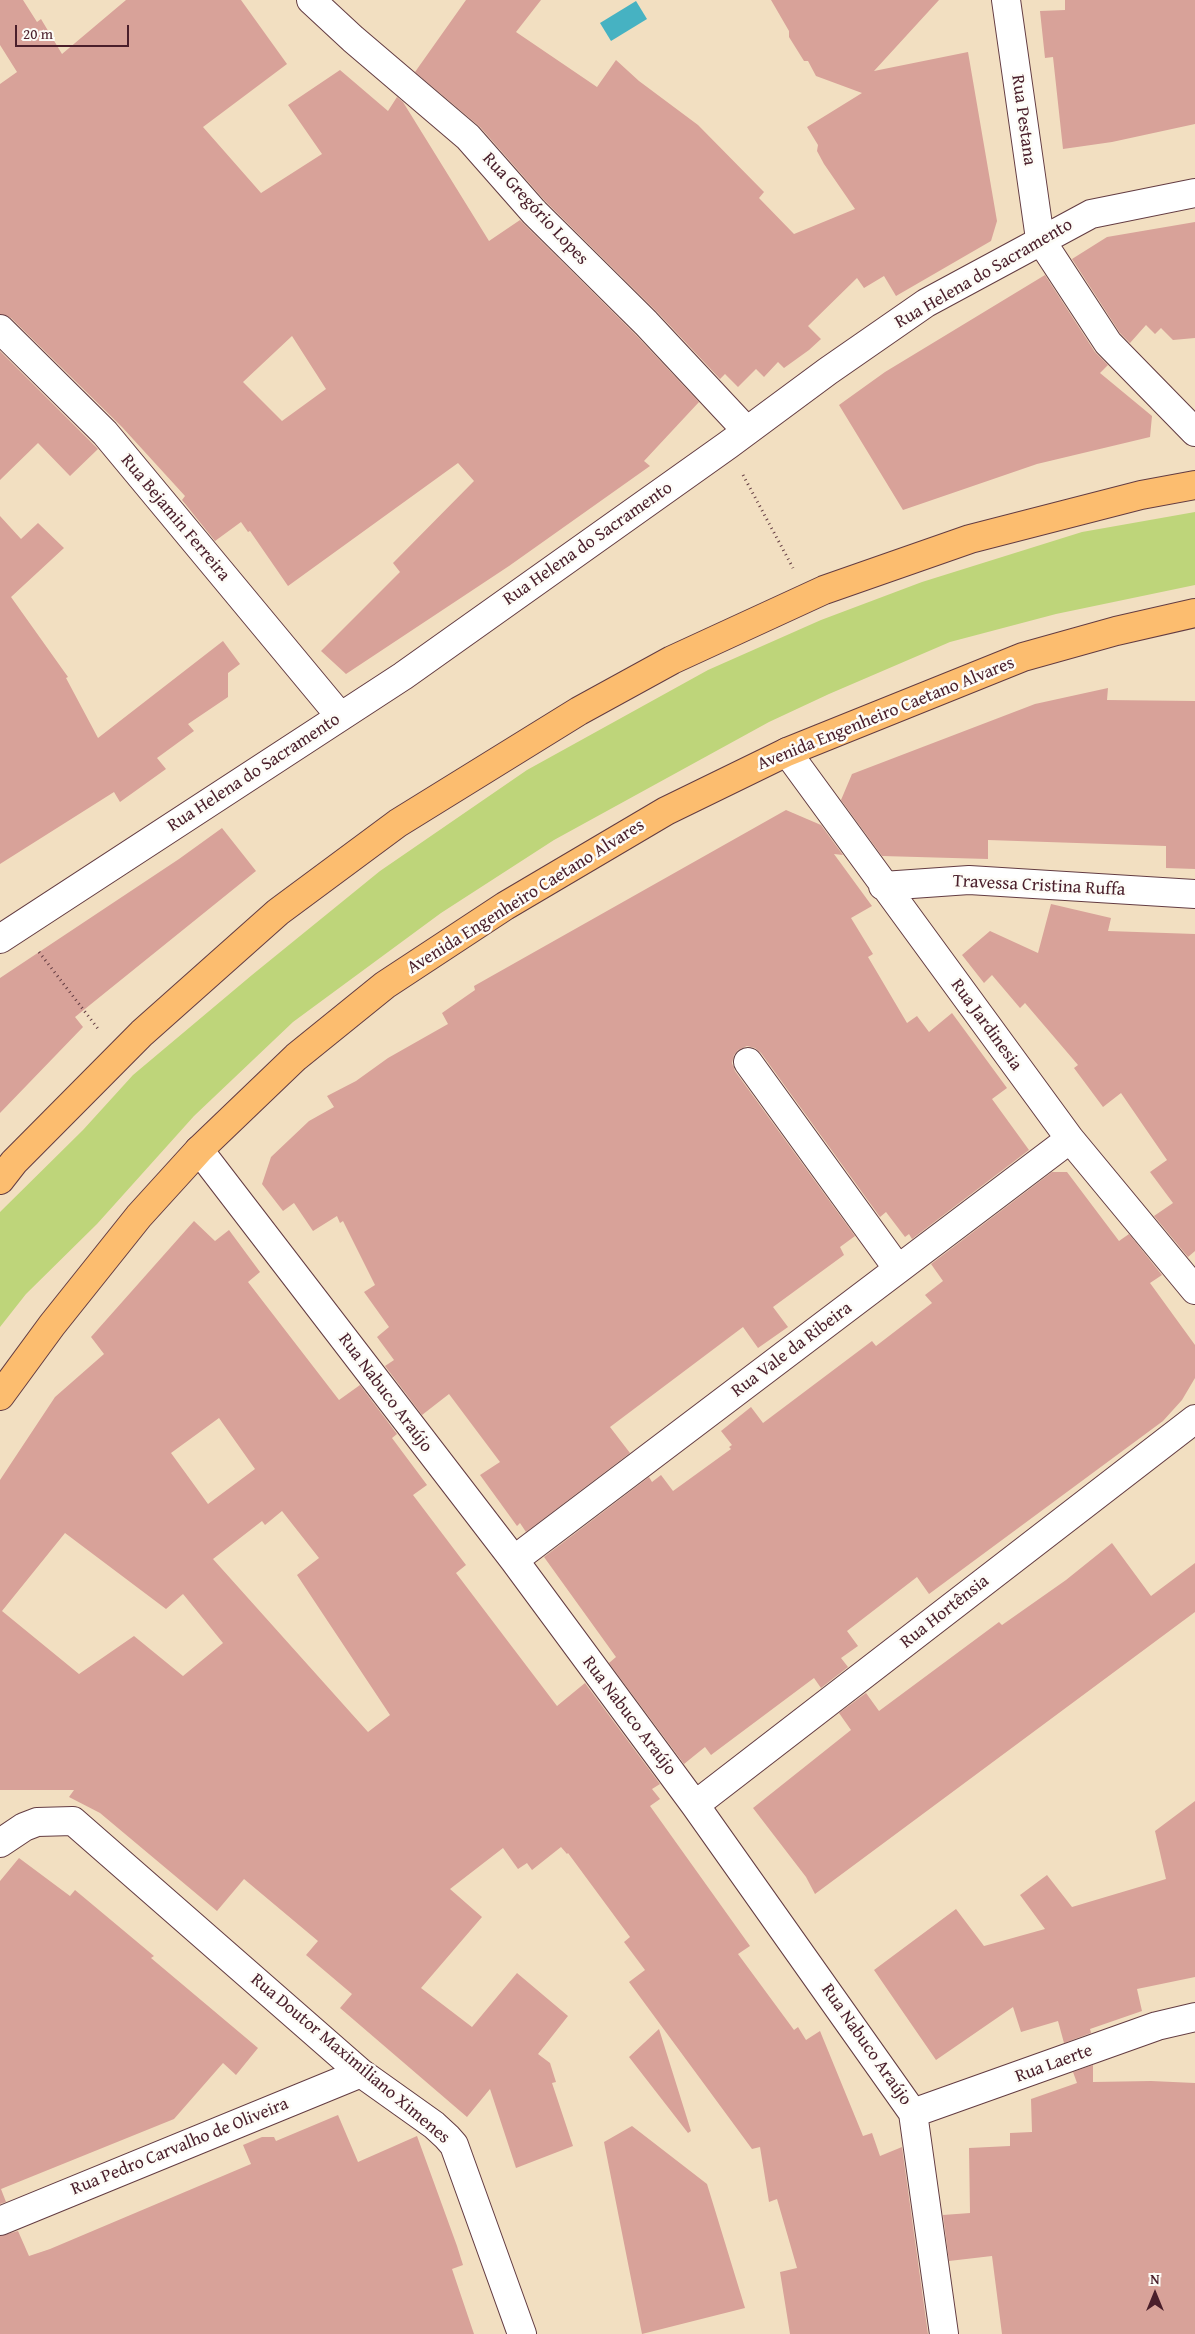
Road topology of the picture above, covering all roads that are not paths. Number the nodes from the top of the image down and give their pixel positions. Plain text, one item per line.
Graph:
1 (311, 0) edge
2 (1006, 0) edge
3 (1195, 193) edge
4 (1040, 240) junction
5 (0, 329) edge
6 (1195, 432) edge
7 (737, 438) junction
8 (1195, 485) edge
9 (1195, 613) edge
10 (340, 716) junction
11 (787, 752) junction
12 (883, 886) junction
13 (1195, 894) edge
14 (10, 932) edge
15 (748, 1062) dead end
16 (1070, 1139) junction
17 (199, 1150) junction
18 (0, 1180) edge
19 (898, 1269) junction
20 (1195, 1290) edge
21 (0, 1396) edge
22 (1195, 1419) edge
23 (514, 1560) junction
24 (695, 1805) junction
25 (0, 1843) edge
26 (1195, 2017) edge
27 (361, 2073) junction
28 (914, 2113) junction
29 (0, 2221) edge
30 (522, 2334) edge
31 (944, 2334) edge

1 - 7 street, Rua Gregório Lopes
2 - 4 street, Rua Pestana
3 - 4 street, Rua Helena do Sacramento
4 - 6 street
4 - 7 street, Rua Helena do Sacramento
5 - 10 street, Rua Bejamin Ferreira
7 - 10 street, Rua Helena do Sacramento
8 - 18 main road
9 - 11 main road, Avenida Engenheiro Caetano Alvares
10 - 14 street, Rua Helena do Sacramento
11 - 12 street, Rua Jardinesia
11 - 17 main road, Avenida Engenheiro Caetano Alvares
12 - 13 street, Travessa Cristina Ruffa
12 - 16 street, Rua Jardinesia
15 - 19 street
16 - 19 street, Rua Vale da Ribeira
16 - 20 street, Rua Jardinesia
17 - 21 main road, Avenida Engenheiro Caetano Alvares
17 - 23 street, Rua Nabuco Araújo
19 - 23 street, Rua Vale da Ribeira
22 - 24 street, Rua Hortênsia
23 - 24 street, Rua Nabuco Araújo
24 - 28 street, Rua Nabuco Araújo
25 - 27 street, Rua Doutor Maximiliano Ximenes
26 - 28 street, Rua Laerte
27 - 29 street, Rua Pedro Carvalho de Oliveira
27 - 30 street, Rua Doutor Maximiliano Ximenes
28 - 31 street, Rua Nabuco Araújo

